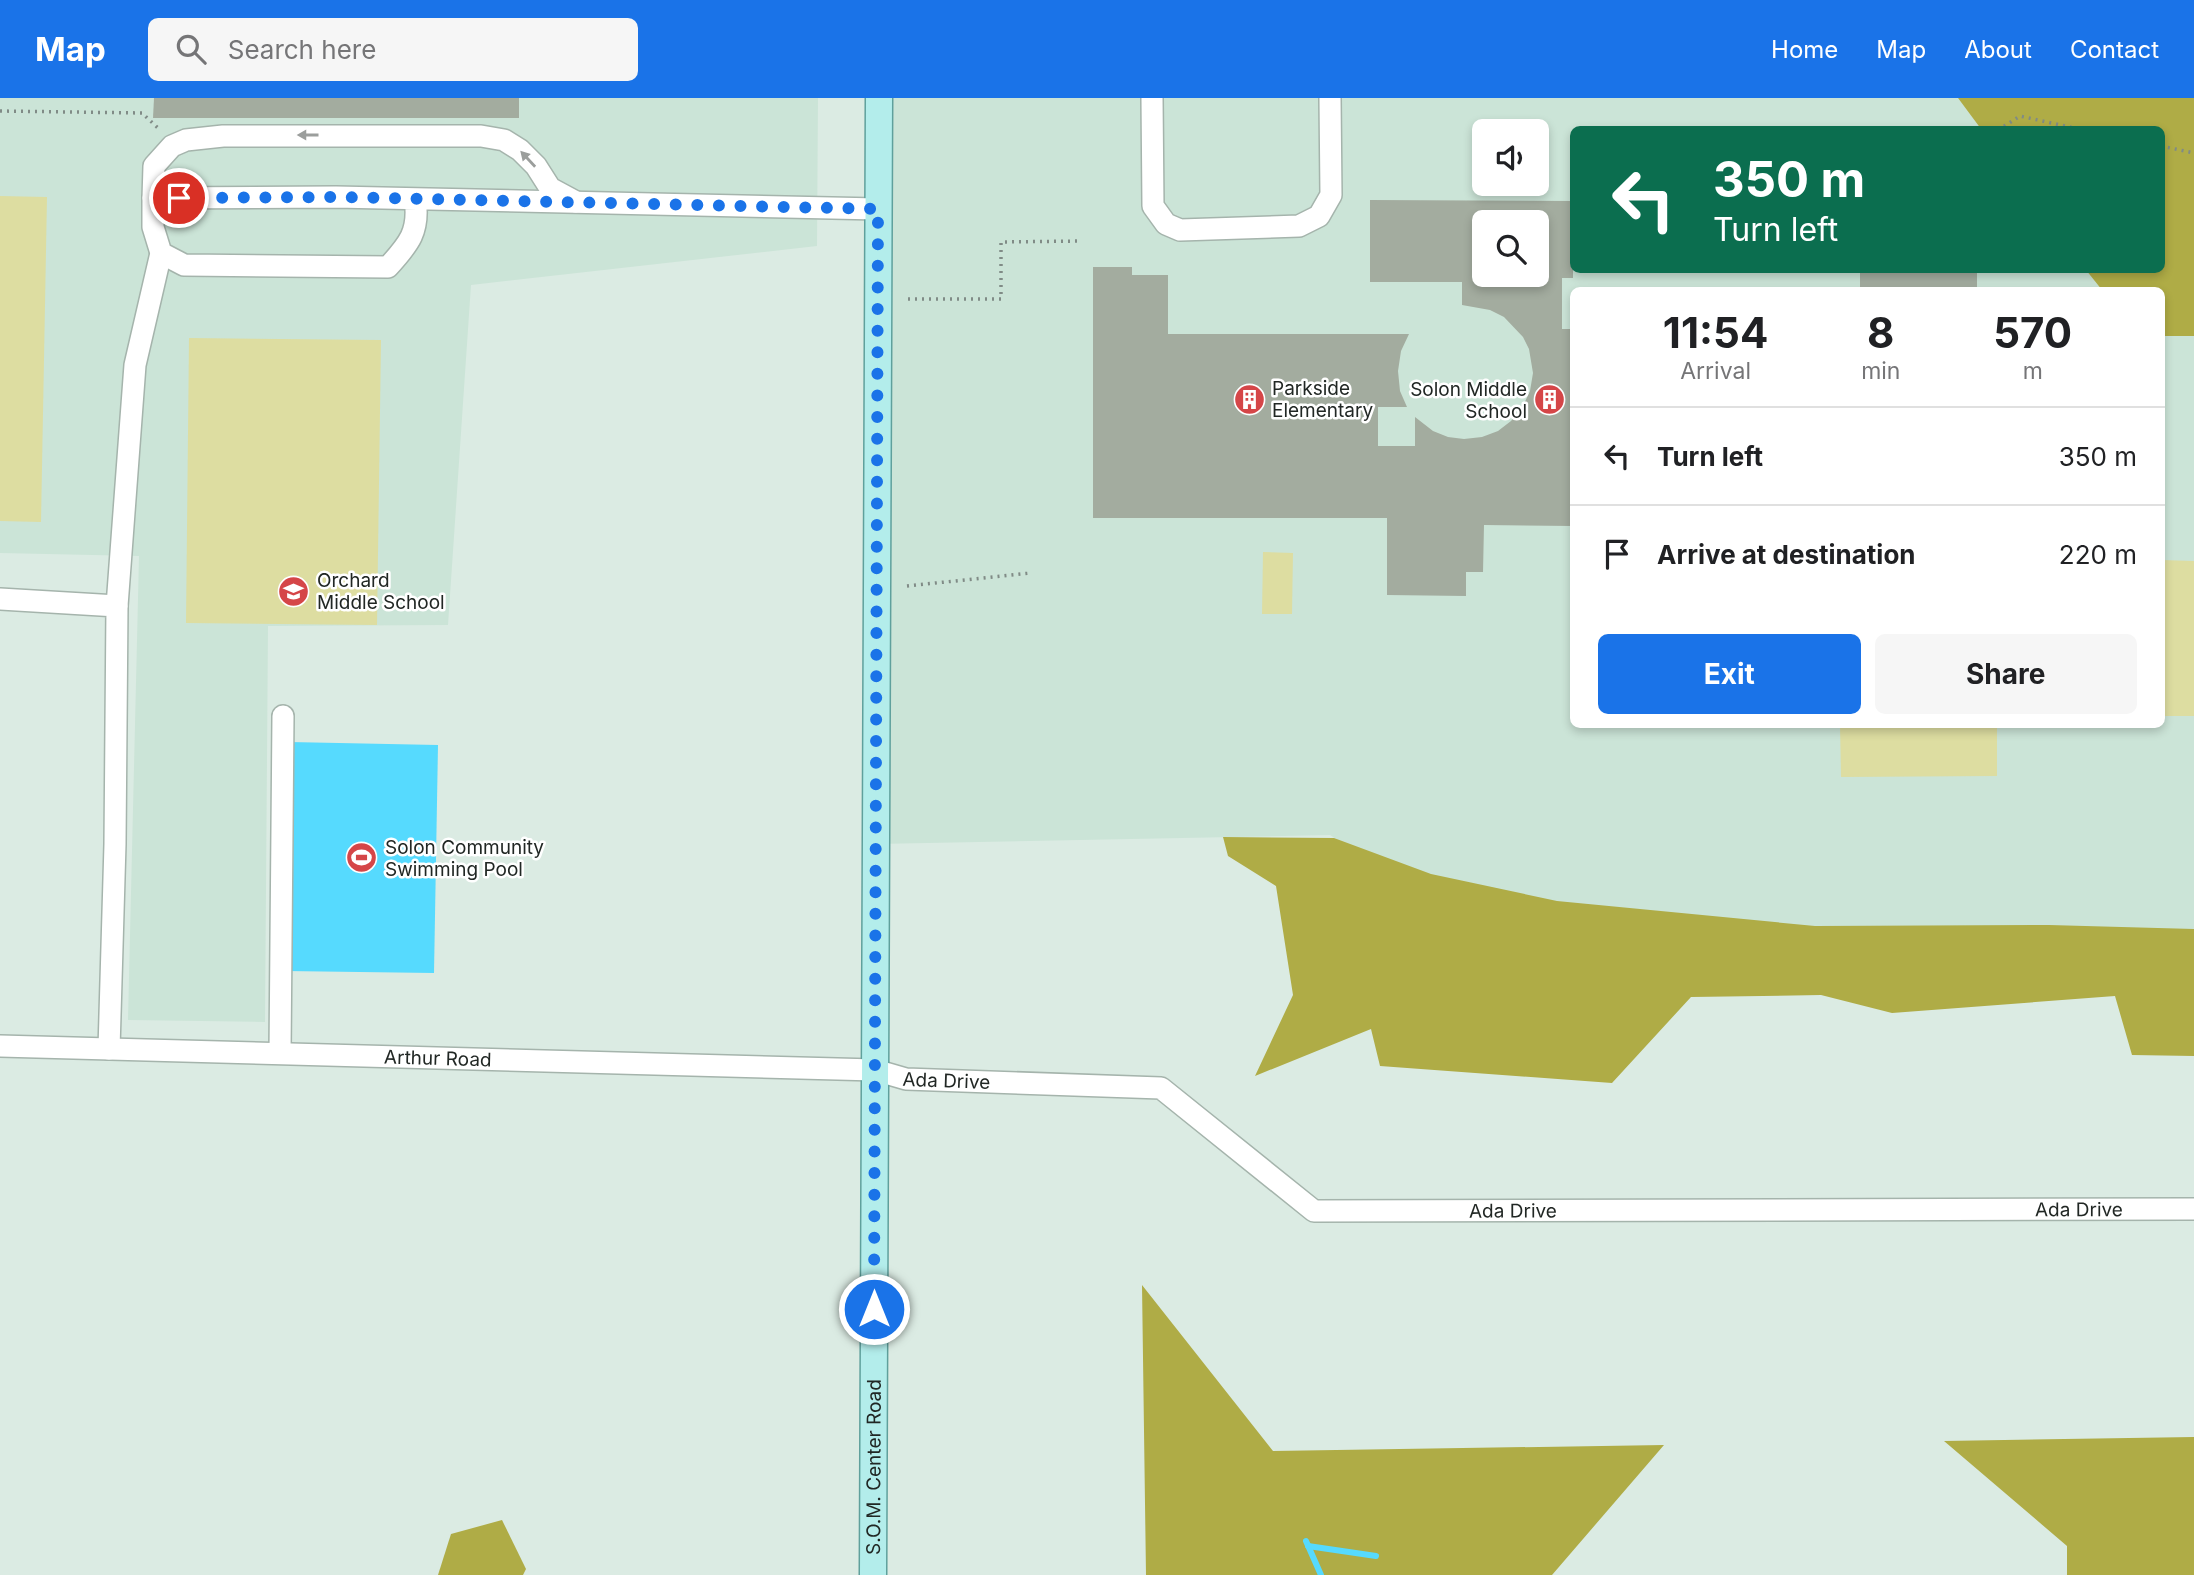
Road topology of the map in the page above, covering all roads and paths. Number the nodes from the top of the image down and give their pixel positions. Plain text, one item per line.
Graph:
1 (879, 98) edge
2 (1152, 98) edge
3 (1330, 98) edge
4 (0, 111) edge
5 (2005, 126) edge
6 (2065, 126) edge
7 (165, 134) dead end
8 (2165, 147) edge
9 (2194, 153) edge
10 (153, 198) junction
11 (415, 199) junction
12 (578, 203) junction
13 (878, 209) junction
14 (1080, 241) dead end
15 (161, 253) junction
16 (908, 299) dead end
17 (1031, 573) dead end
18 (907, 586) dead end
19 (0, 599) edge
20 (117, 606) junction
21 (283, 716) dead end
22 (0, 1046) edge
23 (109, 1049) junction
24 (280, 1053) junction
25 (875, 1070) junction
26 (2194, 1209) edge
27 (873, 1575) edge

1 - 13 main road, S.O.M. Center Road
2 - 3 street
4 - 7 path
5 - 6 path
8 - 9 path
10 - 11 street
12 -> 10 street
10 - 15 street
11 - 12 street
11 - 15 street
12 - 13 street
13 - 25 main road, S.O.M. Center Road
14 - 16 path
15 - 20 street
17 - 18 path
19 - 20 street
20 - 23 street
21 - 24 street
22 - 23 street, Arthur Road
23 - 24 street, Arthur Road
24 - 25 street, Arthur Road
25 - 26 street, Ada Drive
25 - 27 main road, S.O.M. Center Road

